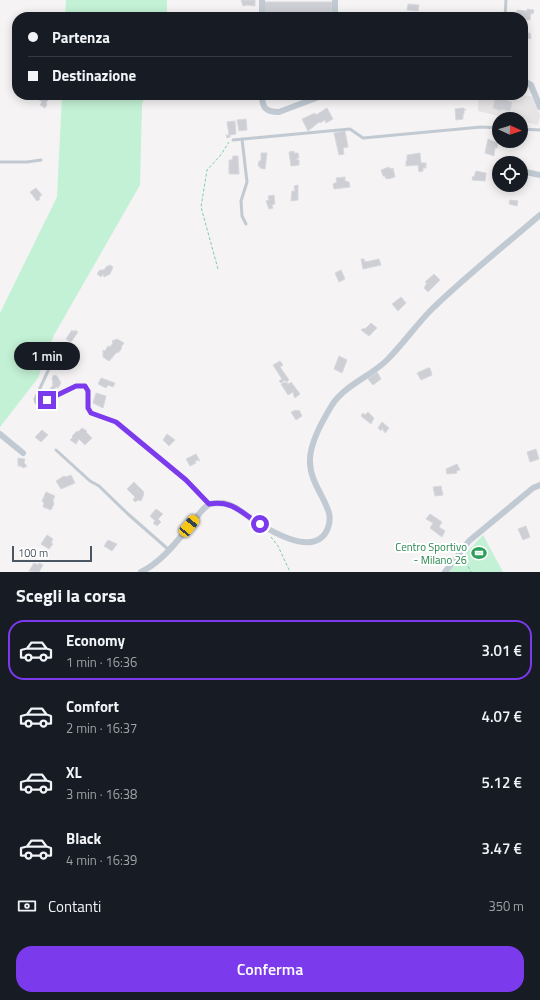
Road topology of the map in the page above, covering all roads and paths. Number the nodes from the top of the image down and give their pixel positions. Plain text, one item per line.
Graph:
1 (262, 0) edge
2 (336, 0) edge
3 (506, 0) edge
4 (262, 12) edge
5 (335, 12) edge
6 (505, 12) edge
7 (528, 83) edge
8 (262, 100) edge
9 (311, 100) edge
10 (540, 107) edge
11 (492, 128) edge
12 (528, 129) edge
13 (540, 130) edge
14 (242, 139) junction
15 (233, 140) joint
16 (41, 160) dead end
17 (0, 162) edge
18 (528, 172) edge
19 (540, 175) edge
20 (540, 216) edge
21 (246, 224) dead end
22 (218, 269) dead end
23 (59, 347) dead end
24 (0, 434) edge
25 (56, 450) dead end
26 (23, 453) dead end
27 (540, 485) edge
28 (209, 504) junction
29 (269, 535) dead end
30 (169, 550) junction
31 (466, 562) dead end
32 (141, 572) edge
33 (290, 572) edge
34 (445, 572) edge
35 (471, 572) edge

1 - 4 street
2 - 5 street
3 - 6 lane
7 - 10 street
8 - 9 street
11 - 14 lane
12 - 13 lane
14 - 15 lane
14 - 21 lane
15 - 22 path
16 - 17 lane
18 - 19 street
20 - 28 street
23 - 28 lane
24 - 26 street
25 - 30 lane
27 - 34 street
28 - 30 street
29 - 33 path
30 - 32 street
31 - 35 path

